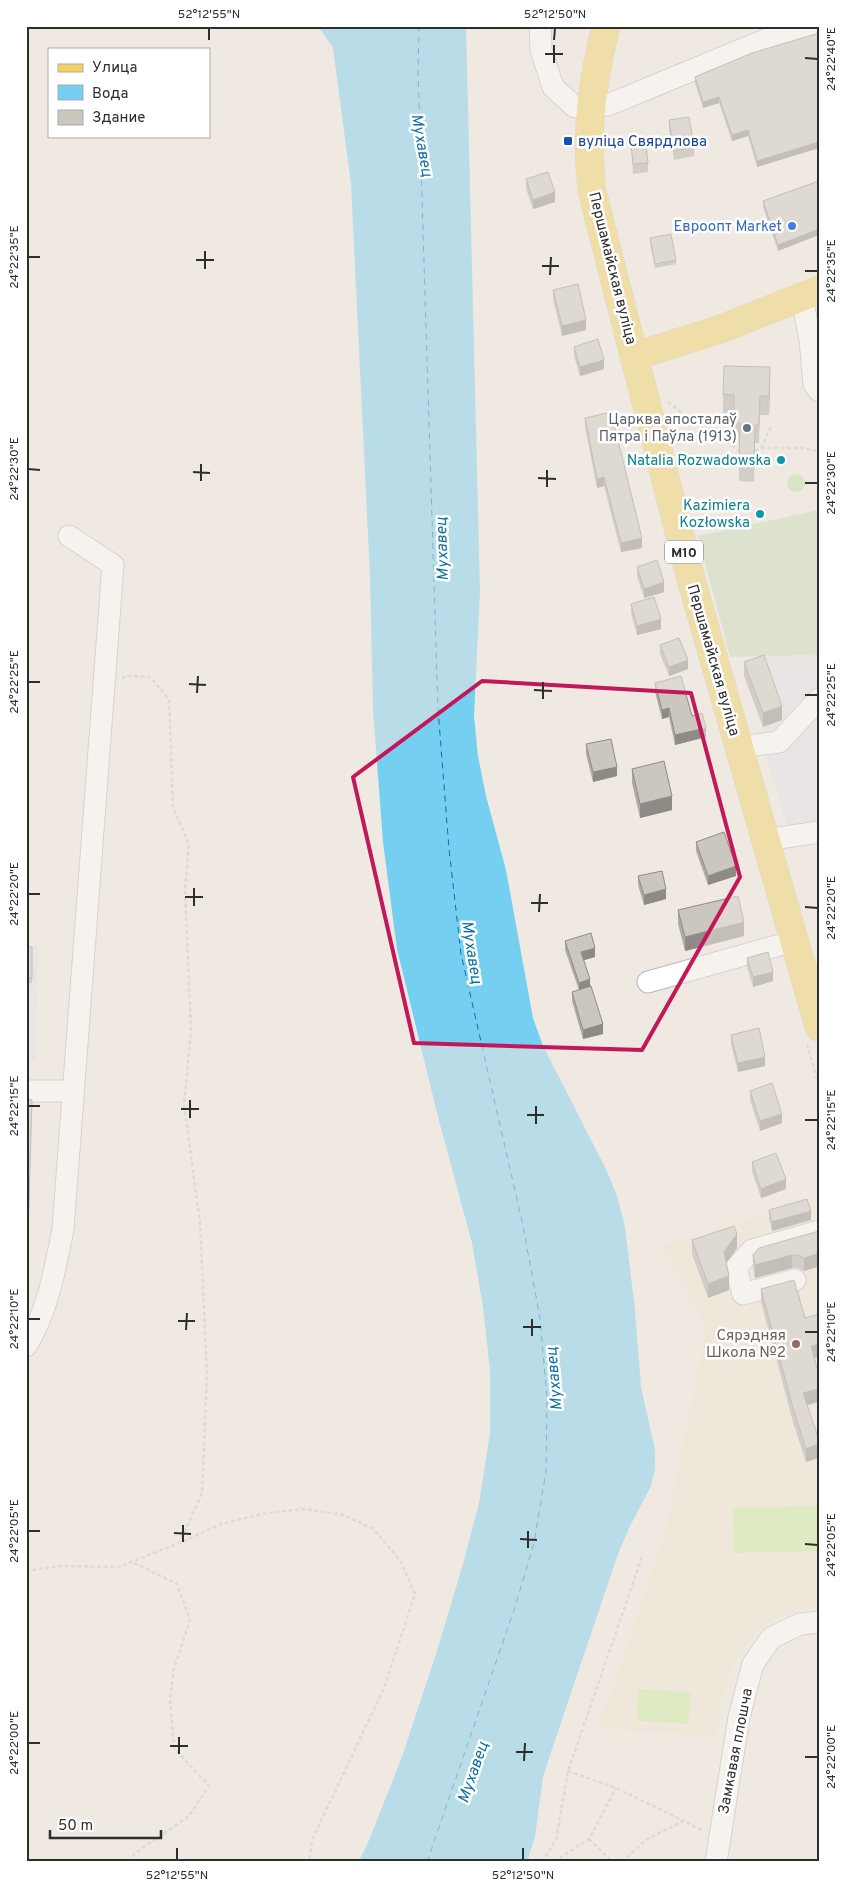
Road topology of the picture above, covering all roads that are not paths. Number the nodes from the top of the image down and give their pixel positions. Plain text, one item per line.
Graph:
1 (540, 26) edge
2 (606, 26) edge
3 (819, 27) edge
4 (590, 106) junction
5 (811, 293) edge
6 (635, 356) junction
7 (819, 391) edge
8 (69, 536) dead end
9 (819, 699) edge
10 (739, 747) junction
11 (819, 832) edge
12 (765, 840) junction
13 (794, 941) junction
14 (648, 982) dead end
15 (819, 1027) edge
16 (26, 1091) edge
17 (73, 1091) junction
18 (819, 1231) edge
19 (795, 1280) edge
20 (33, 1316) edge
21 (26, 1346) edge
22 (819, 1622) edge
23 (716, 1862) edge

1 - 4 street
2 - 4 main road, Першамайская вуліца / М10
3 - 4 street
4 - 6 main road, Першамайская вуліца / М10
5 - 6 main road
5 - 7 street
6 - 10 main road, Першамайская вуліца / М10
8 - 17 street
9 - 10 street
10 - 12 main road, Першамайская вуліца / М10
11 - 12 street
12 - 13 main road, Першамайская вуліца / М10
13 - 14 street
13 - 15 main road, Першамайская вуліца / М10
16 - 17 street
17 - 20 street
18 - 19 street
20 - 21 street
22 - 23 street, Замкавая плошча

